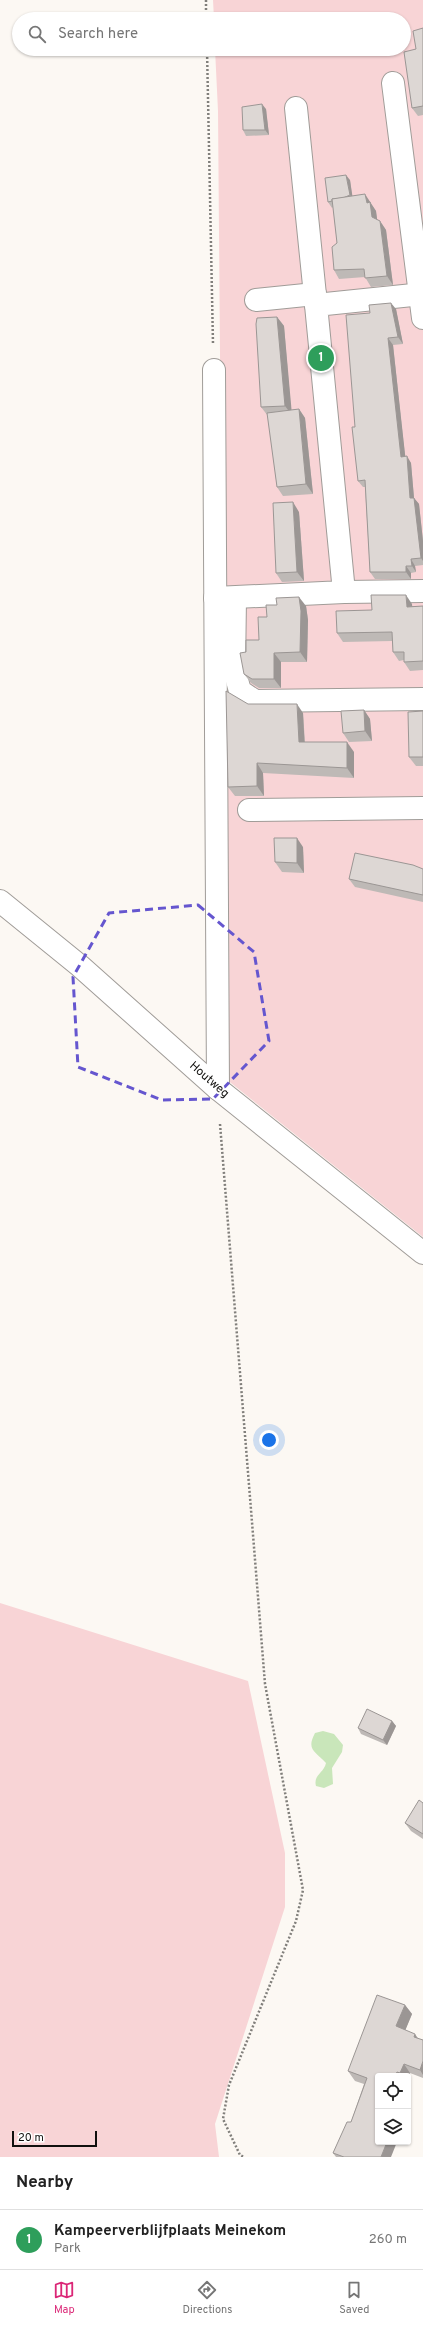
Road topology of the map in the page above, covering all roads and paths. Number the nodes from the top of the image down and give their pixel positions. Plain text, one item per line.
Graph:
1 (206, 0) edge
2 (206, 12) edge
3 (207, 56) edge
4 (393, 83) dead end
5 (296, 108) dead end
6 (422, 294) edge
7 (256, 300) dead end
8 (315, 300) junction
9 (423, 318) edge
10 (214, 370) joint
11 (423, 590) edge
12 (344, 592) junction
13 (225, 598) junction
14 (423, 699) edge
15 (423, 808) edge
16 (249, 810) dead end
17 (0, 901) edge
18 (218, 1089) junction
19 (423, 1253) edge
20 (244, 2157) edge

1 - 2 path
3 - 10 path
4 - 6 street
5 - 8 street
6 - 8 street
6 - 9 street
7 - 8 street
8 - 12 street
10 - 13 street
11 - 12 street
12 - 13 street
13 - 14 street
13 - 18 street
15 - 16 street
17 - 18 street, Houtweg
18 - 19 street, Houtweg
18 - 20 path

